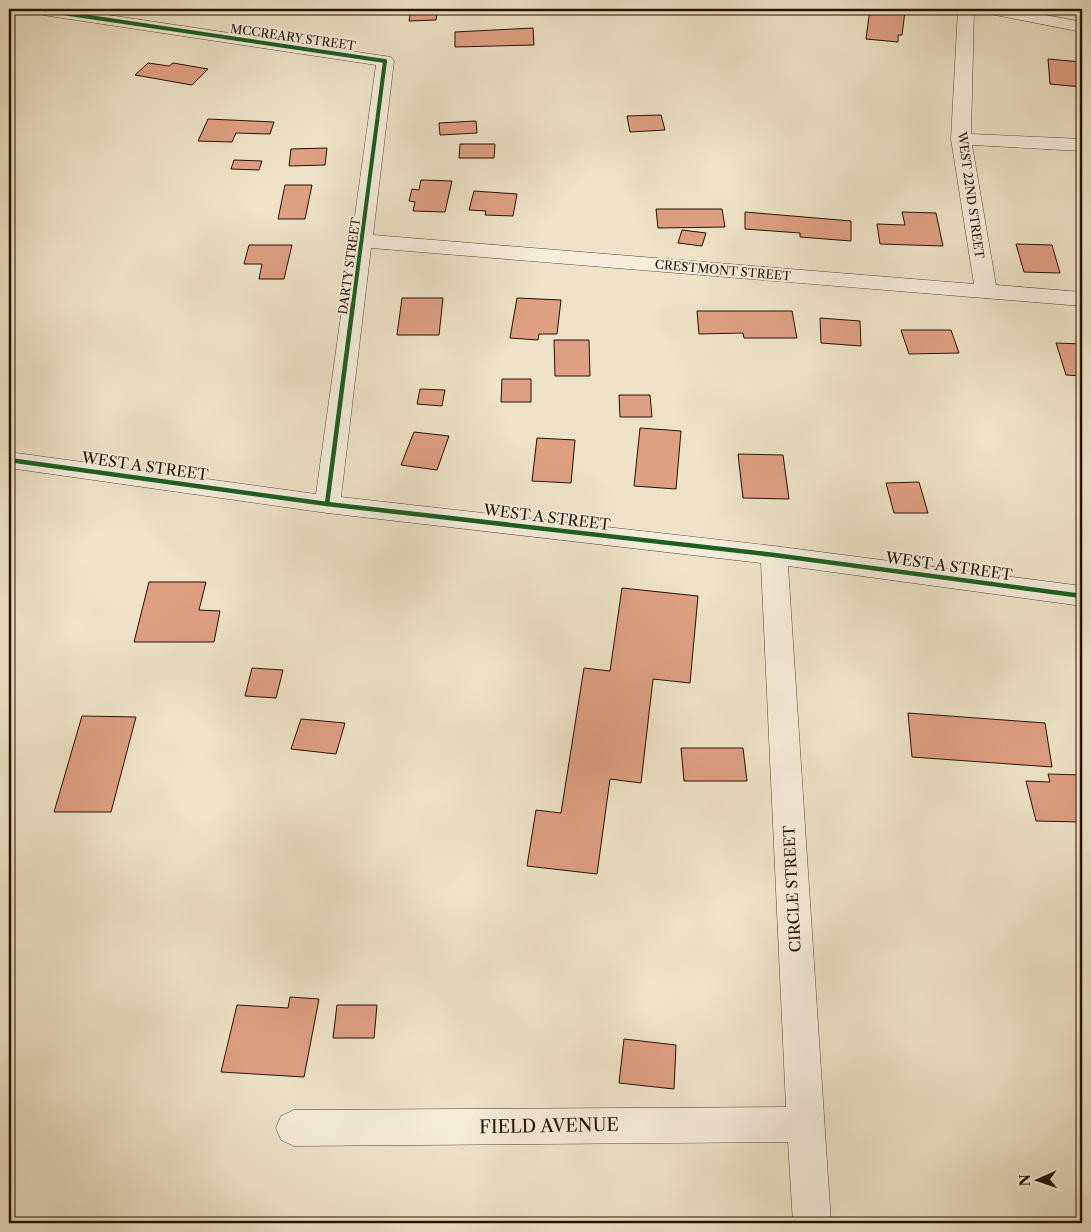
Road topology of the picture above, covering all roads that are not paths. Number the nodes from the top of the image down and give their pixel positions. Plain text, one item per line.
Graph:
1 (966, 9) edge
2 (990, 9) edge
3 (49, 11) dead end
4 (1082, 27) edge
5 (385, 61) joint
6 (961, 139) junction
7 (1082, 145) edge
8 (363, 241) junction
9 (986, 292) junction
10 (1082, 300) edge
11 (9, 460) edge
12 (327, 504) junction
13 (774, 555) junction
14 (1082, 596) edge
15 (805, 1124) junction
16 (294, 1128) dead end
17 (812, 1223) edge

1 - 6 street, WEST 22ND STREET
2 - 4 street
3 - 5 street, MCCREARY STREET
5 - 8 street, DARTY STREET
6 - 7 street
6 - 9 street, WEST 22ND STREET
8 - 9 street, CRESTMONT STREET
8 - 12 street, DARTY STREET
9 - 10 street, CRESTMONT STREET
11 - 12 street, WEST A STREET
12 - 13 street, WEST A STREET
13 - 14 street, WEST A STREET
13 - 15 street, CIRCLE STREET
15 - 16 street, FIELD AVENUE
15 - 17 street, CIRCLE STREET

